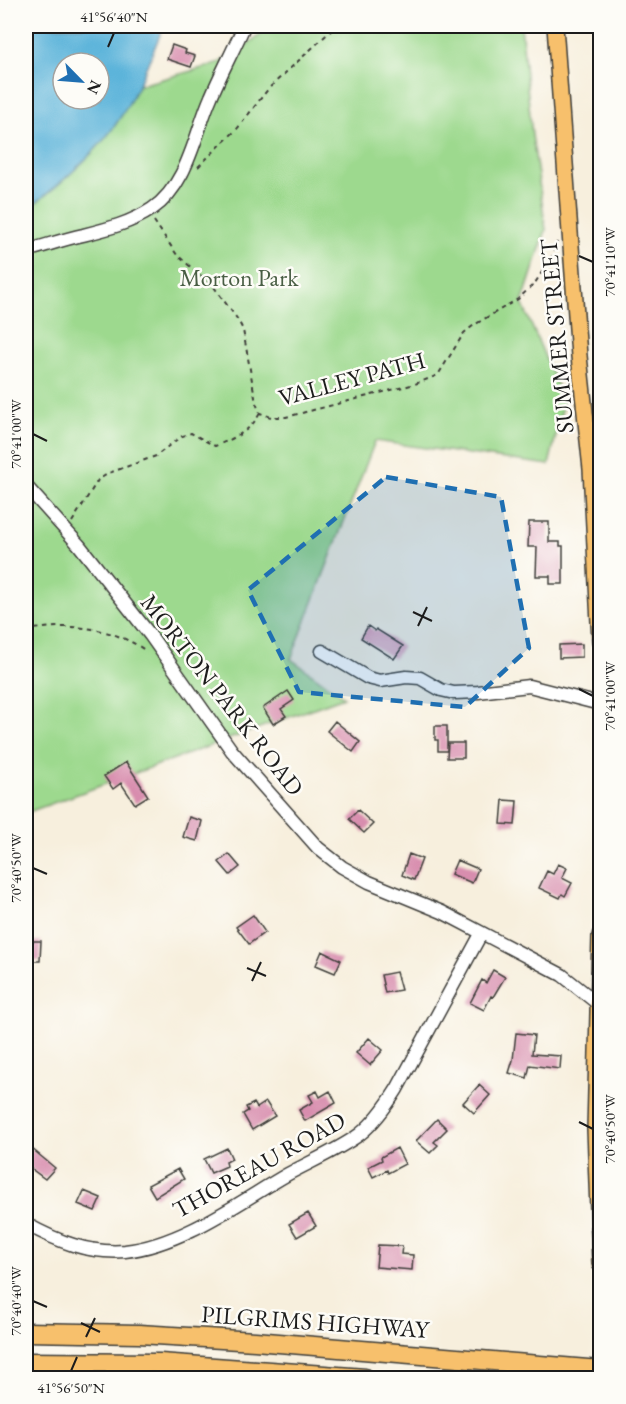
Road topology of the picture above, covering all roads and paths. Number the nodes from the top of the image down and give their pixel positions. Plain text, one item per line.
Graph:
1 (244, 26) edge
2 (336, 26) edge
3 (555, 26) edge
4 (177, 180) junction
5 (148, 211) junction
6 (559, 237) dead end
7 (26, 251) edge
8 (260, 413) junction
9 (595, 442) edge
10 (26, 486) edge
11 (67, 532) junction
12 (599, 603) edge
13 (26, 630) edge
14 (600, 642) edge
15 (148, 651) dead end
16 (322, 651) dead end
17 (600, 704) edge
18 (481, 934) junction
19 (600, 935) edge
20 (599, 984) edge
21 (599, 1003) edge
22 (26, 1224) edge
23 (599, 1226) edge
24 (600, 1264) edge
25 (26, 1332) edge
26 (26, 1362) edge
27 (600, 1370) edge
28 (365, 1378) edge

1 - 4 street
2 - 4 path
3 - 9 main road, SUMMER STREET
4 - 5 street
5 - 7 street
5 - 8 path, VALLEY PATH
6 - 8 path, VALLEY PATH
8 - 11 path
9 - 12 main road, SUMMER STREET
10 - 11 street, MORTON PARK ROAD
11 - 18 street, MORTON PARK ROAD
12 - 14 main road, SUMMER STREET
13 - 15 path
16 - 17 street
18 - 21 street, MORTON PARK ROAD
18 - 22 street, THOREAU ROAD
19 - 20 main road
20 - 21 main road
21 - 23 main road
23 - 24 main road
25 - 27 highway, PILGRIMS HIGHWAY
26 - 28 highway

